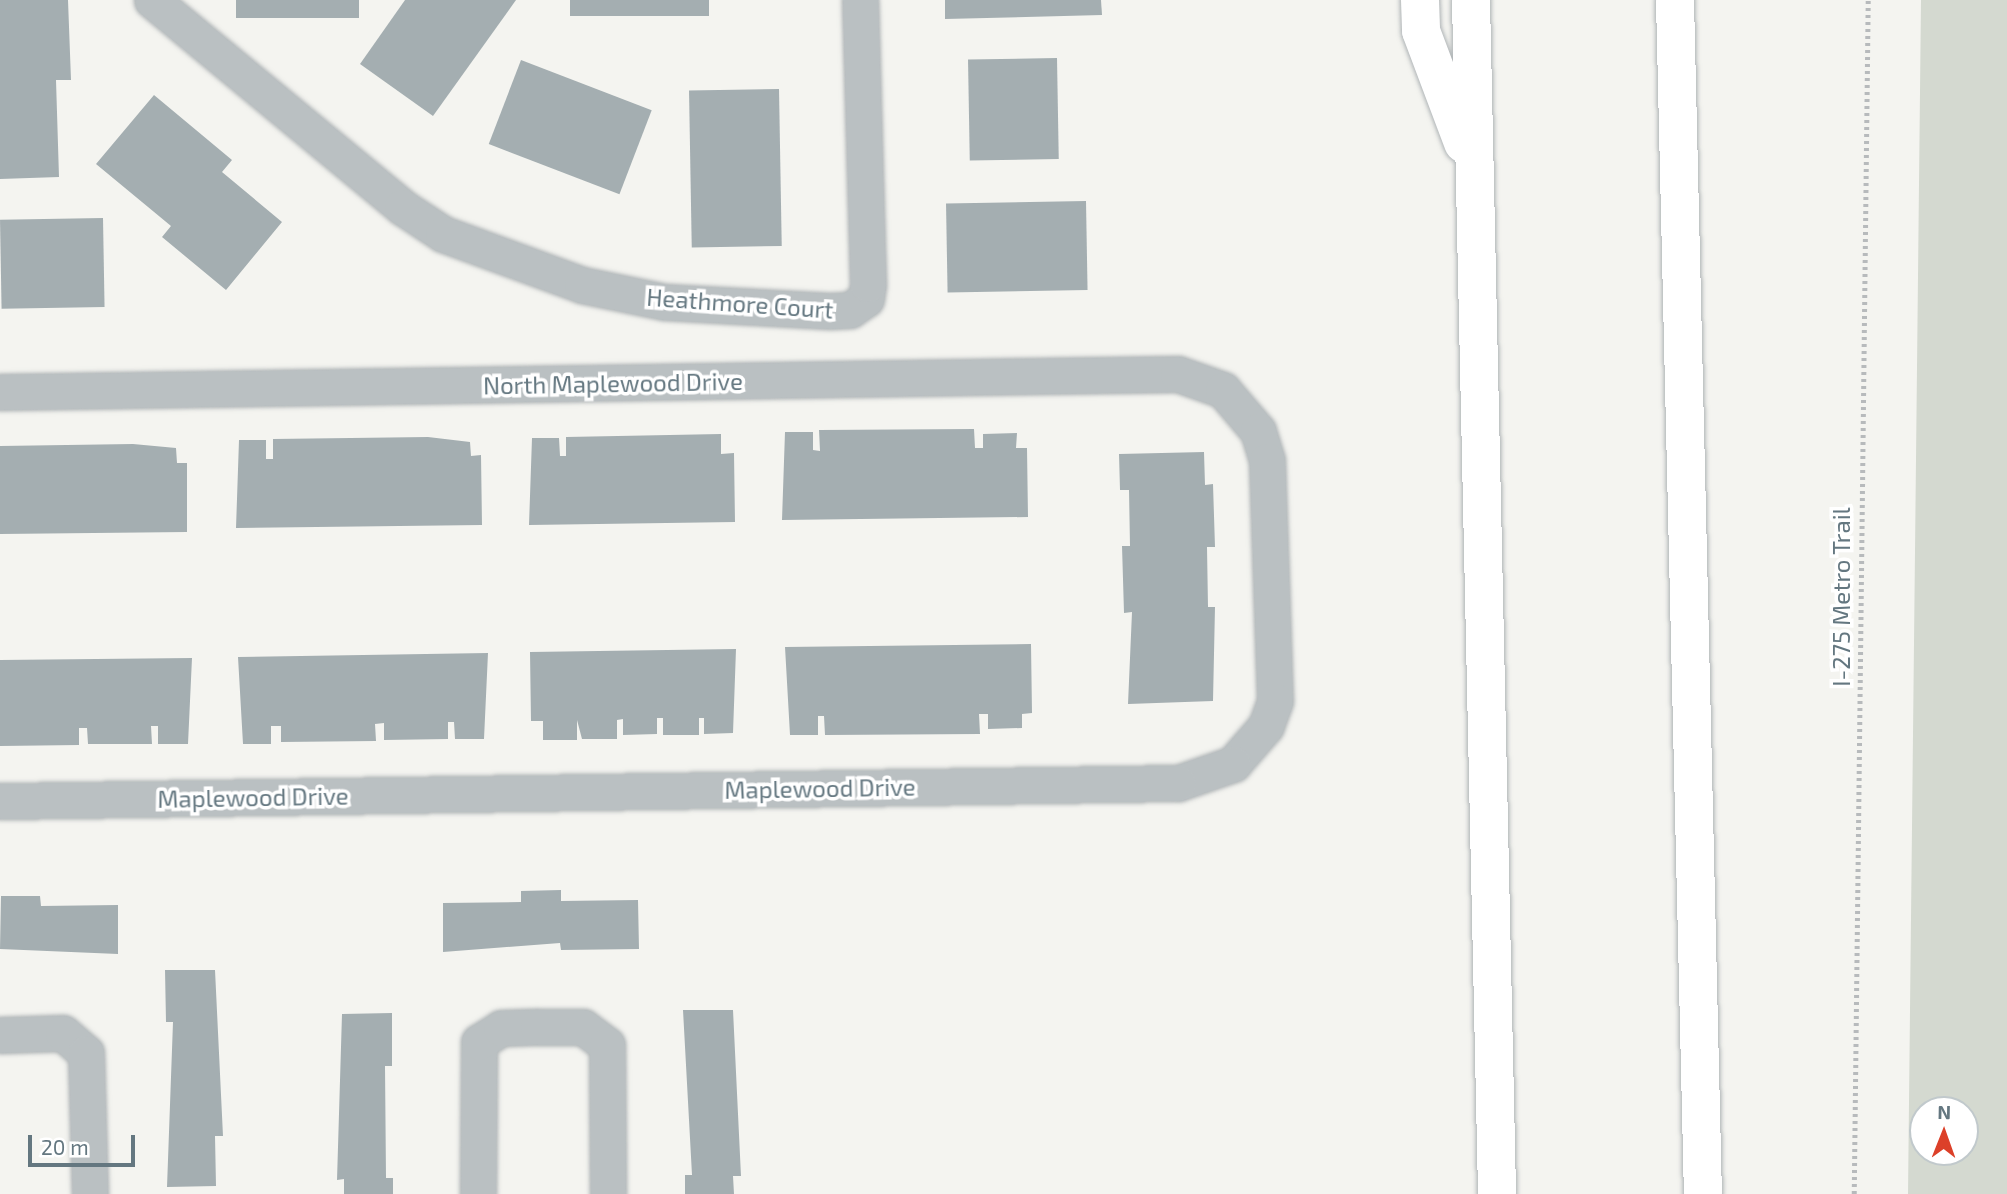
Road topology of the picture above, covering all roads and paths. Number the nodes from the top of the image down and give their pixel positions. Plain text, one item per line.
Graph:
1 (152, 0) edge
2 (860, 0) edge
3 (1420, 0) edge
4 (1471, 0) edge
5 (1675, 0) edge
6 (1694, 0) edge
7 (1868, 0) edge
8 (1675, 58) junction
9 (1473, 168) junction
10 (1223, 390) joint
11 (0, 392) edge
12 (0, 801) edge
13 (0, 1035) edge
14 (90, 1194) edge
15 (478, 1194) edge
16 (608, 1194) edge
17 (1497, 1194) edge
18 (1703, 1194) edge
19 (1854, 1194) edge

1 - 2 street, Heathmore Court
3 - 9 highway
4 - 9 highway
5 - 8 highway
6 - 8 highway
7 - 19 path, I-275 Metro Trail
8 - 18 highway
9 - 17 highway
10 - 11 street, North Maplewood Drive
10 - 12 street, Maplewood Drive
13 - 14 street
15 - 16 street

